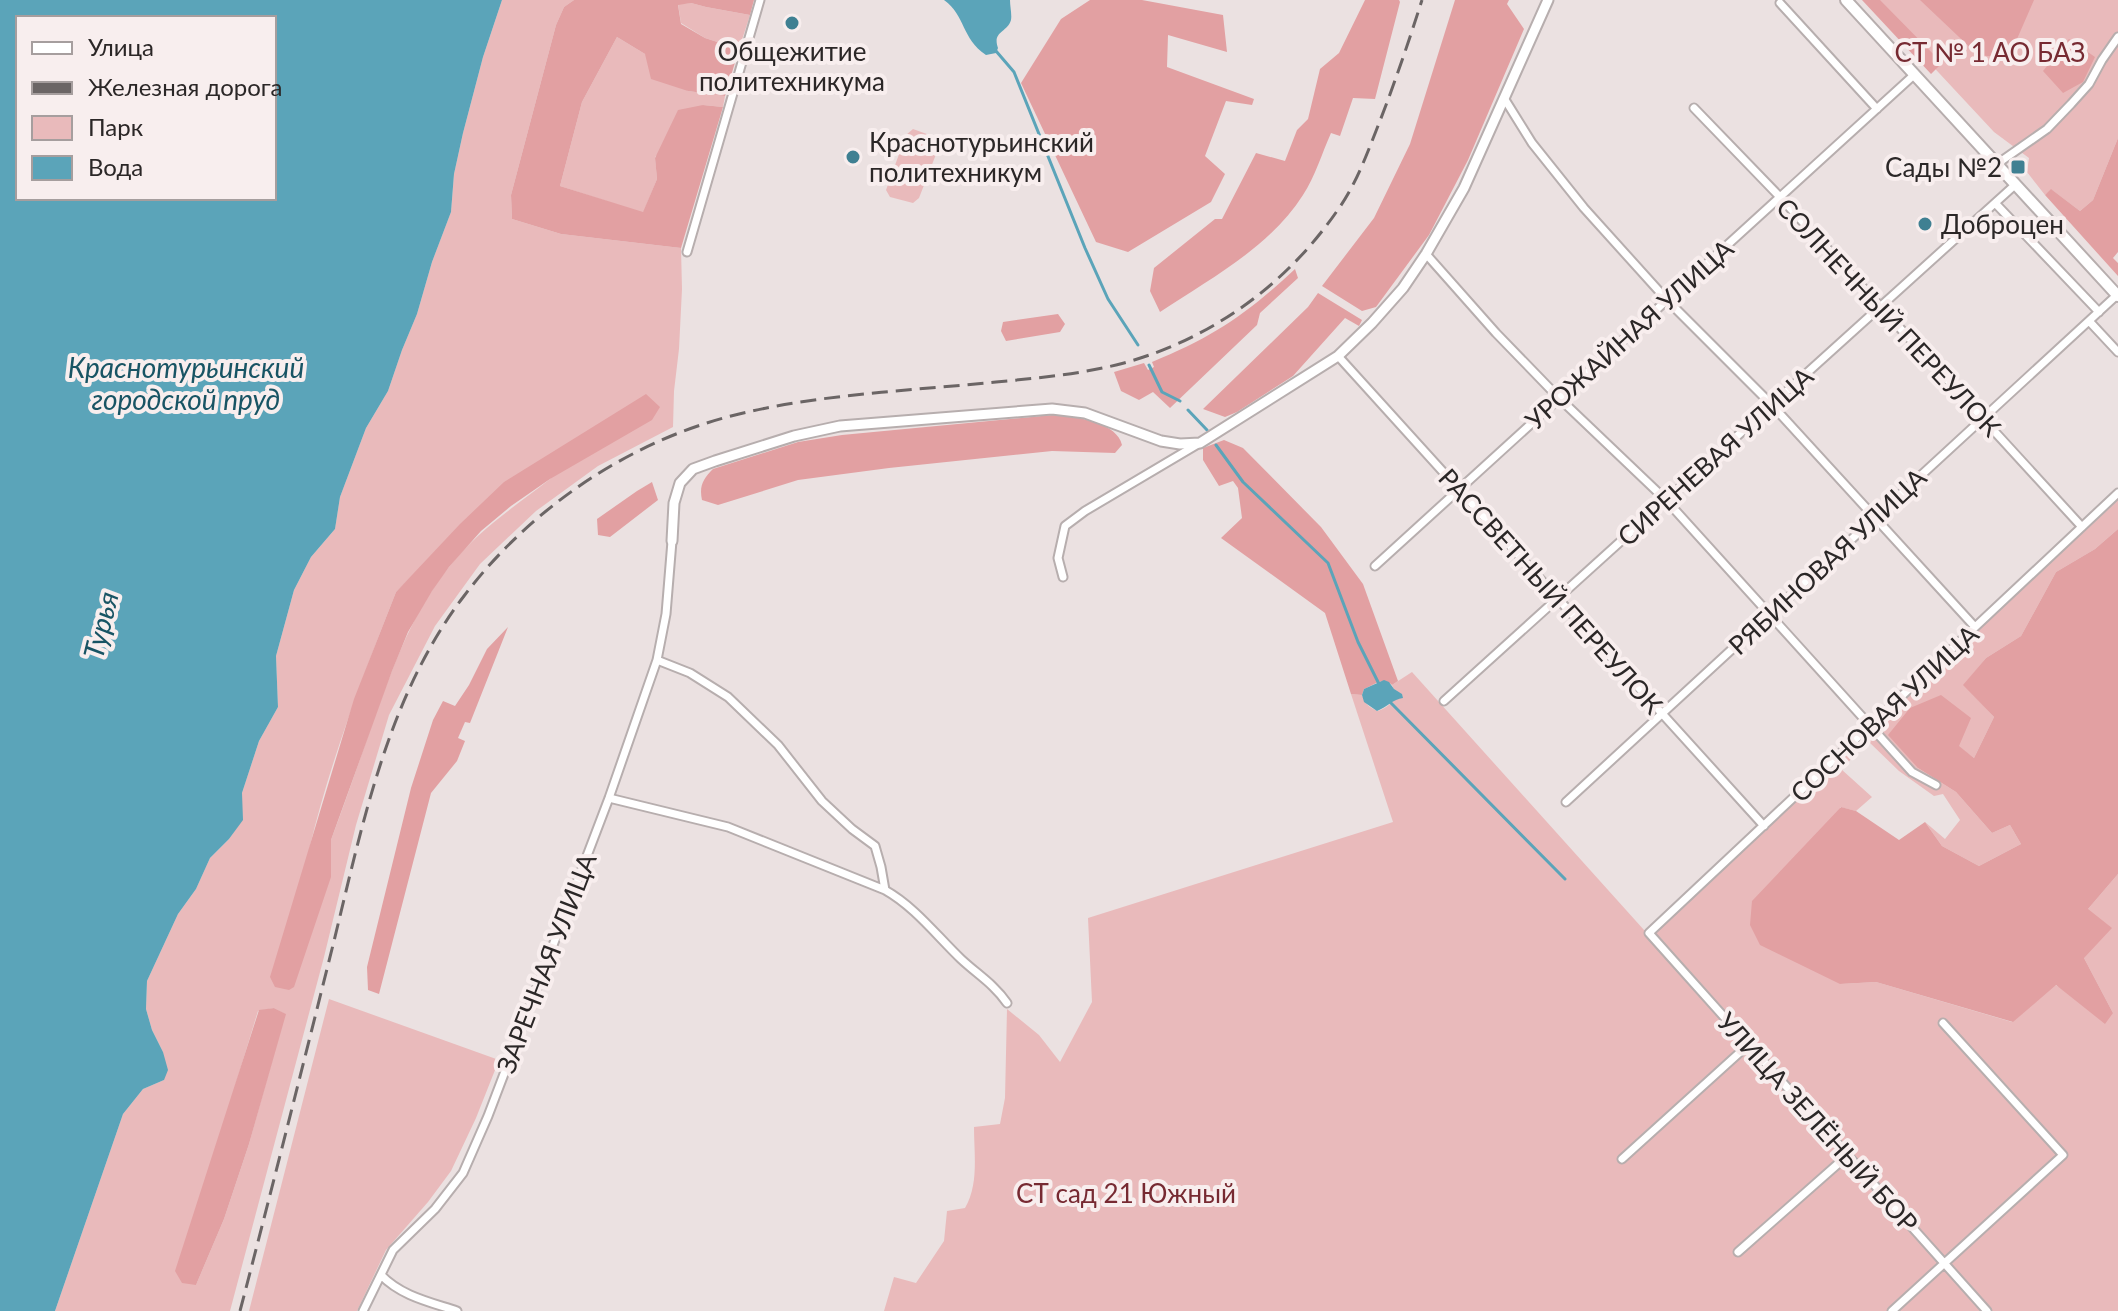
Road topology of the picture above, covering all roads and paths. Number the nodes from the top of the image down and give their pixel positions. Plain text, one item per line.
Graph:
1 (760, 0) edge
2 (1548, 0) edge
3 (1846, 0) edge
4 (1780, 3) dead end
5 (2118, 37) edge
6 (1915, 74) junction
7 (1504, 98) junction
8 (1880, 106) junction
9 (1694, 108) dead end
10 (1997, 164) junction
11 (2016, 184) junction
12 (1780, 197) junction
13 (1995, 203) junction
14 (687, 252) dead end
15 (1426, 254) junction
16 (2118, 295) edge
17 (1667, 300) junction
18 (1881, 306) junction
19 (2099, 312) junction
20 (2089, 321) junction
21 (2118, 352) edge
22 (1338, 356) junction
23 (1559, 398) junction
24 (1772, 405) junction
25 (1983, 418) junction
26 (1200, 443) junction
27 (1459, 489) junction
28 (2118, 493) edge
29 (1666, 500) junction
30 (1875, 517) junction
31 (2082, 527) junction
32 (672, 541) joint
33 (1375, 566) dead end
34 (1063, 577) dead end
35 (1557, 598) junction
36 (1769, 615) junction
37 (1975, 627) junction
38 (657, 660) junction
39 (1444, 701) dead end
40 (1662, 713) junction
41 (1869, 727) junction
42 (1936, 785) dead end
43 (609, 798) junction
44 (1566, 802) dead end
45 (1764, 826) junction
46 (885, 890) junction
47 (1649, 933) joint
48 (1007, 1003) dead end
49 (1943, 1023) dead end
50 (1748, 1045) junction
51 (1848, 1155) junction
52 (1622, 1159) dead end
53 (1738, 1252) dead end
54 (1945, 1263) junction
55 (381, 1275) junction
56 (363, 1311) edge
57 (457, 1311) edge
58 (1892, 1311) edge
59 (1987, 1311) edge

1 - 14 street
2 - 7 street
3 - 6 main road
4 - 8 street
5 - 10 street
6 - 8 street, УРОЖАЙНАЯ УЛИЦА
6 - 10 main road
7 - 15 street
7 - 17 street
8 - 12 street, УРОЖАЙНАЯ УЛИЦА
9 - 12 street, СОЛНЕЧНЫЙ ПЕРЕУЛОК
10 - 11 main road
11 - 13 street, СИРЕНЕВАЯ УЛИЦА
11 - 16 main road
12 - 17 street, УРОЖАЙНАЯ УЛИЦА
12 - 18 street, СОЛНЕЧНЫЙ ПЕРЕУЛОК
13 - 18 street, СИРЕНЕВАЯ УЛИЦА
13 - 19 street
15 - 22 street
15 - 23 street
16 - 19 street, РЯБИНОВАЯ УЛИЦА
17 - 23 street, УРОЖАЙНАЯ УЛИЦА
17 - 24 street
18 - 24 street, СИРЕНЕВАЯ УЛИЦА
18 - 25 street, СОЛНЕЧНЫЙ ПЕРЕУЛОК
19 - 20 street, РЯБИНОВАЯ УЛИЦА
20 - 21 street
20 - 25 street, РЯБИНОВАЯ УЛИЦА
22 - 26 street
22 - 27 street, РАССВЕТНЫЙ ПЕРЕУЛОК
23 - 27 street, УРОЖАЙНАЯ УЛИЦА
23 - 29 street
24 - 29 street, СИРЕНЕВАЯ УЛИЦА
24 - 30 street
25 - 30 street, РЯБИНОВАЯ УЛИЦА
25 - 31 street, СОЛНЕЧНЫЙ ПЕРЕУЛОК
26 - 32 street
26 - 34 street
27 - 33 street, УРОЖАЙНАЯ УЛИЦА
27 - 35 street, РАССВЕТНЫЙ ПЕРЕУЛОК
28 - 31 street, СОСНОВАЯ УЛИЦА
29 - 35 street, СИРЕНЕВАЯ УЛИЦА
29 - 36 street
30 - 36 street, РЯБИНОВАЯ УЛИЦА
30 - 37 street
31 - 37 street, СОСНОВАЯ УЛИЦА
32 - 38 street, ЗАРЕЧНАЯ УЛИЦА
35 - 39 street, СИРЕНЕВАЯ УЛИЦА
35 - 40 street, РАССВЕТНЫЙ ПЕРЕУЛОК
36 - 40 street, РЯБИНОВАЯ УЛИЦА
36 - 41 street
37 - 41 street, СОСНОВАЯ УЛИЦА
38 - 43 street, ЗАРЕЧНАЯ УЛИЦА
38 - 46 street
40 - 44 street, РЯБИНОВАЯ УЛИЦА
40 - 45 street, РАССВЕТНЫЙ ПЕРЕУЛОК
41 - 42 street
41 - 45 street, СОСНОВАЯ УЛИЦА
43 - 46 street
43 - 55 street, ЗАРЕЧНАЯ УЛИЦА
45 - 47 street, СОСНОВАЯ УЛИЦА
46 - 48 street
47 - 50 street, УЛИЦА ЗЕЛЁНЫЙ БОР
49 - 54 street
50 - 51 street, УЛИЦА ЗЕЛЁНЫЙ БОР
50 - 52 street
51 - 53 street
51 - 54 street, УЛИЦА ЗЕЛЁНЫЙ БОР
54 - 58 street
54 - 59 street, УЛИЦА ЗЕЛЁНЫЙ БОР
55 - 56 street, ЗАРЕЧНАЯ УЛИЦА
55 - 57 street

